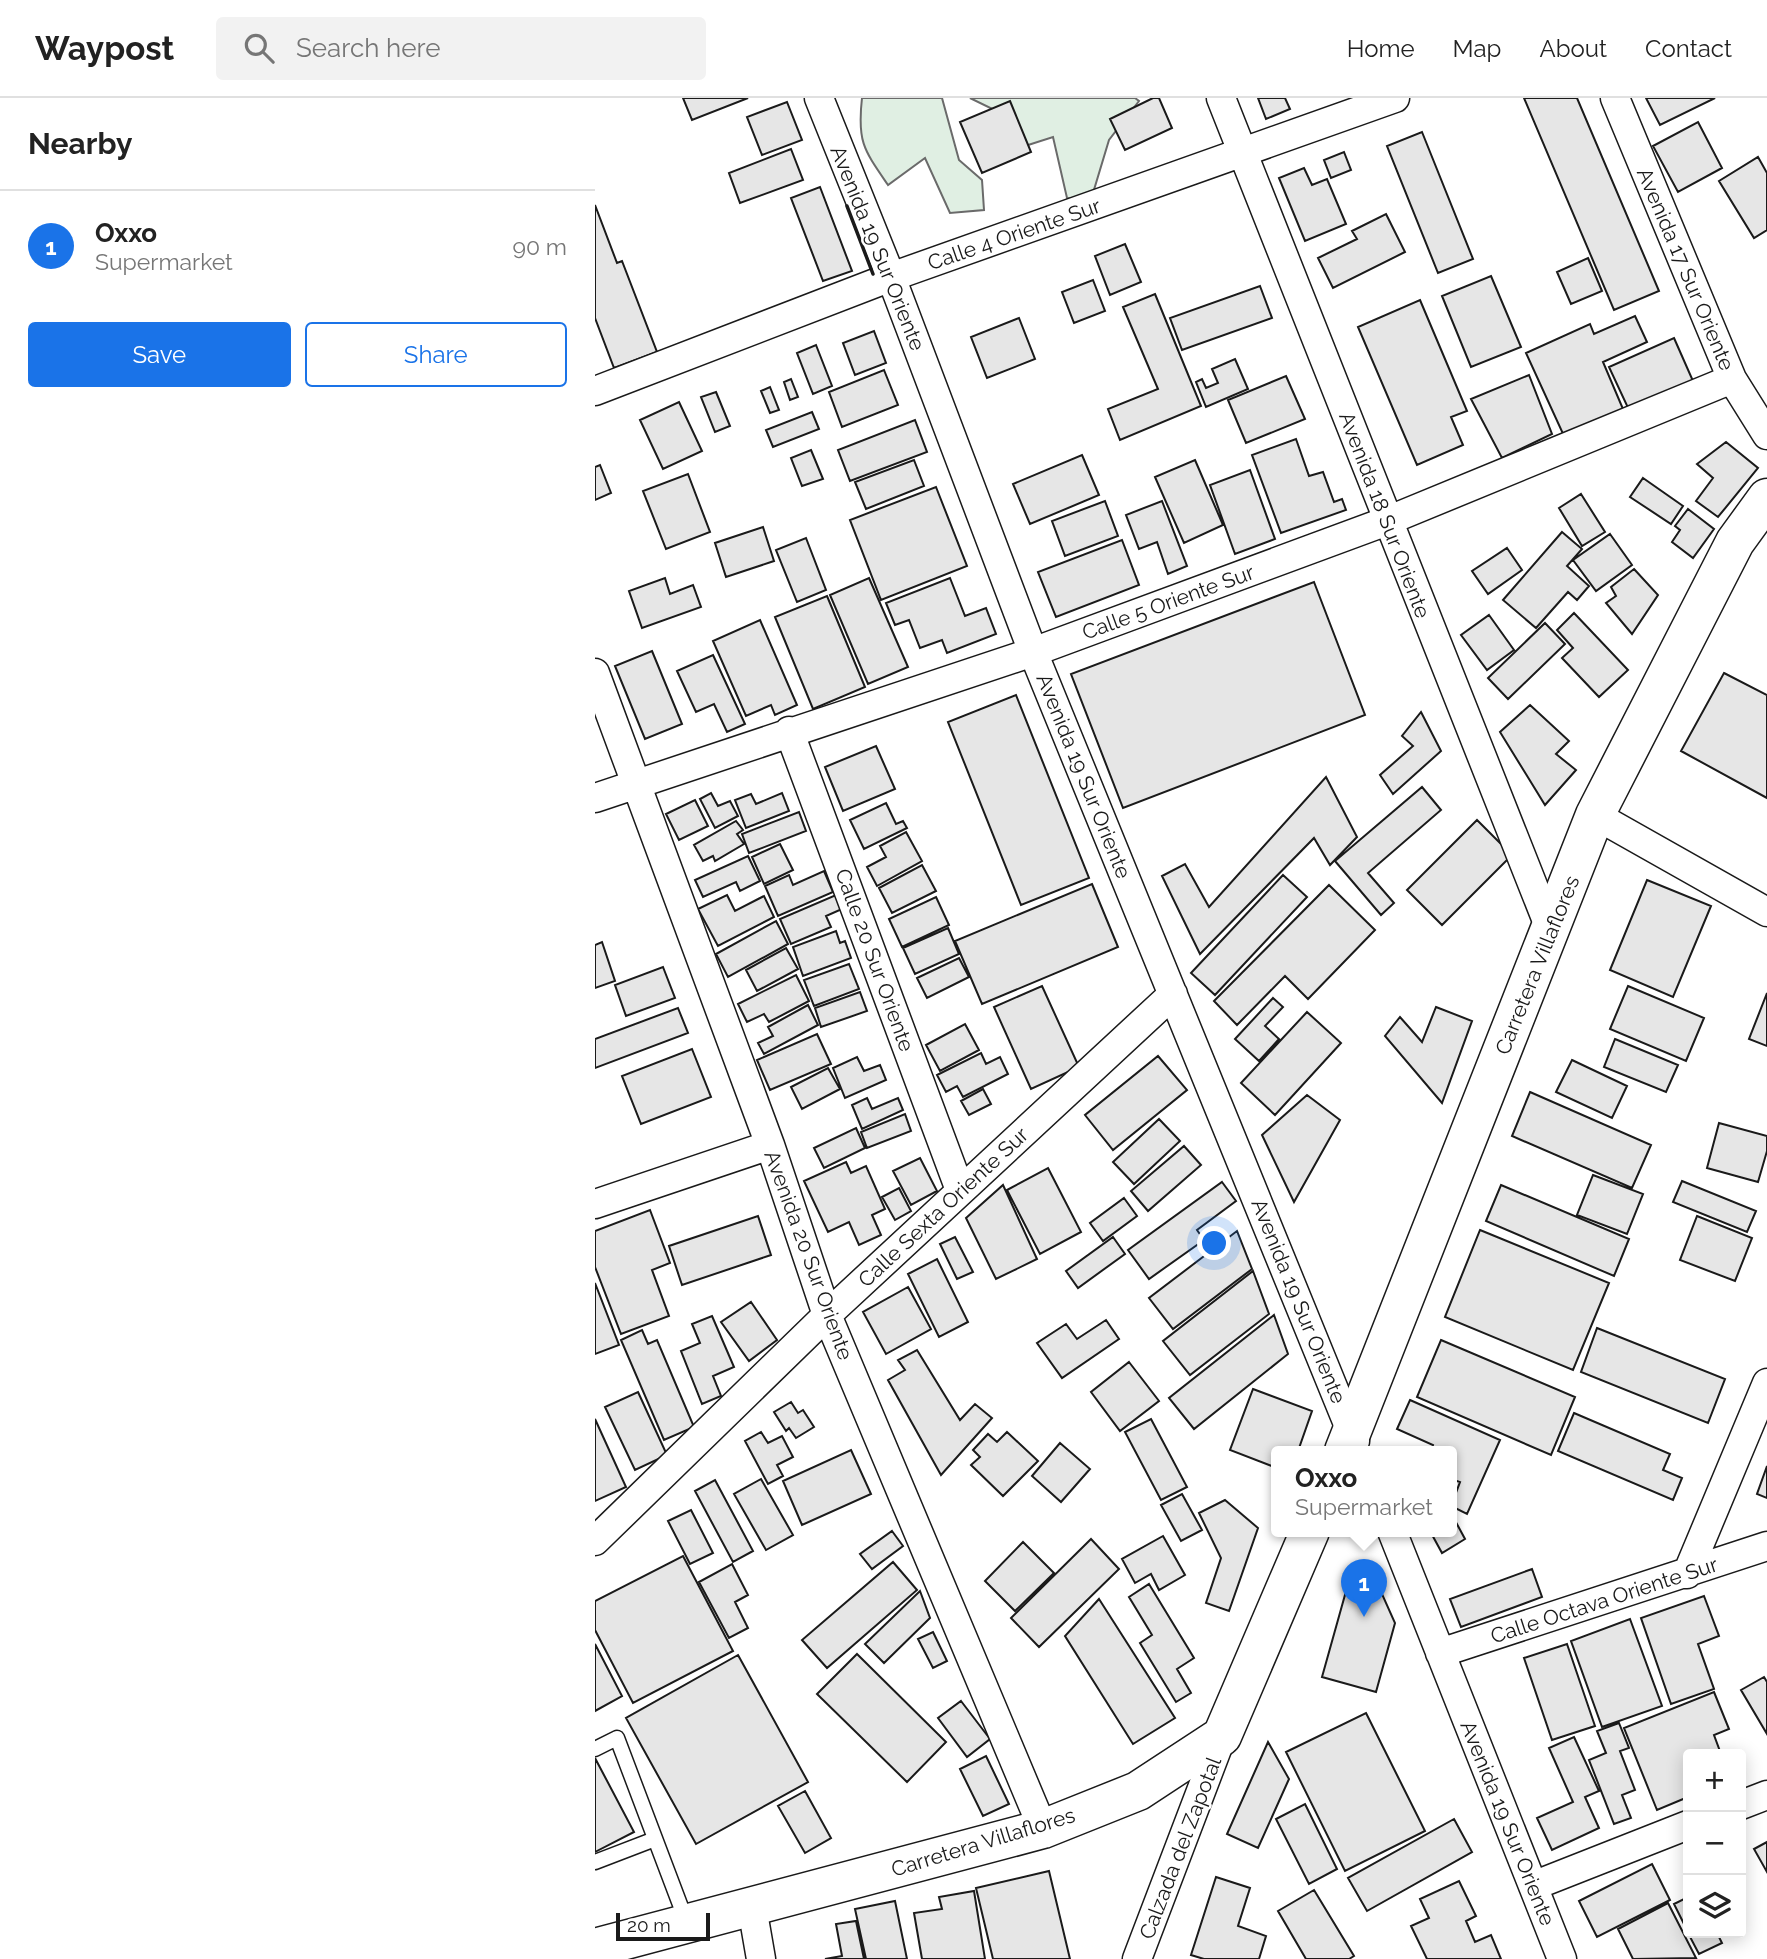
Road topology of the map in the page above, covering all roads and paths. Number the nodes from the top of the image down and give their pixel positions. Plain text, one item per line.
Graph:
1 (819, 98) edge
2 (1221, 98) edge
3 (1395, 98) edge
4 (1615, 98) edge
5 (1244, 154) junction
6 (891, 277) junction
7 (1732, 379) junction
8 (595, 391) edge
9 (1767, 435) edge
10 (1767, 498) edge
11 (1387, 521) junction
12 (1033, 652) junction
13 (595, 673) edge
14 (789, 731) junction
15 (636, 783) junction
16 (595, 798) edge
17 (1595, 815) junction
18 (1767, 912) edge
19 (1551, 931) junction
20 (1173, 994) junction
21 (770, 1145) junction
22 (960, 1190) junction
23 (595, 1204) edge
24 (828, 1315) junction
25 (1767, 1383) edge
26 (1352, 1444) edge
27 (633, 1507) junction
28 (595, 1519) edge
29 (1307, 1537) edge
30 (1394, 1537) edge
31 (595, 1541) edge
32 (1767, 1546) edge
33 (1687, 1574) junction
34 (1440, 1653) junction
35 (1222, 1736) junction
36 (595, 1749) edge
37 (1767, 1795) edge
38 (1746, 1803) edge
39 (1683, 1827) edge
40 (1043, 1829) junction
41 (655, 1839) junction
42 (595, 1862) edge
43 (1533, 1886) junction
44 (752, 1908) junction
45 (687, 1924) junction
46 (595, 1948) edge
47 (761, 1959) edge
48 (1137, 1959) edge
49 (1562, 1959) edge

1 - 6 street, Avenida 19 Sur Oriente
2 - 5 street, Avenida 18 Sur Oriente
3 - 5 street, Calle 4 Oriente Sur
4 - 7 street, Avenida 17 Sur Oriente
5 - 6 street, Calle 4 Oriente Sur
5 - 11 street, Avenida 18 Sur Oriente
6 - 8 street, Calle 4 Oriente Sur
6 - 12 street, Avenida 19 Sur Oriente
7 - 9 street, Avenida 17 Sur Oriente
7 - 11 street, Calle 5 Oriente Sur
10 - 17 main road, Carretera Villaflores
11 - 12 street, Calle 5 Oriente Sur
11 - 19 street, Avenida 18 Sur Oriente
12 - 14 street, Calle 5 Oriente Sur
12 - 20 street, Avenida 19 Sur Oriente
13 - 15 street, Avenida 20 Sur Oriente
14 - 15 street, Calle 5 Oriente Sur
14 - 22 street, Calle 20 Sur Oriente
15 - 16 street, Calle 5 Oriente Sur
15 - 21 street, Avenida 20 Sur Oriente
17 - 18 street
17 - 19 main road, Carretera Villaflores
19 - 26 main road, Carretera Villaflores
20 - 22 street, Calle Sexta Oriente Sur
20 - 26 street, Avenida 19 Sur Oriente
21 - 23 street
21 - 24 street, Avenida 20 Sur Oriente
22 - 24 street, Calle Sexta Oriente Sur
24 - 27 street, Calle Sexta Oriente Sur
24 - 40 street, Avenida 20 Sur Oriente
25 - 33 street
27 - 28 street
27 - 31 street, Calle Sexta Oriente Sur
29 - 35 main road
30 - 34 street, Avenida 19 Sur Oriente
32 - 33 street, Calle Octava Oriente Sur
33 - 34 street, Calle Octava Oriente Sur
34 - 43 street, Avenida 19 Sur Oriente
35 - 40 main road, Carretera Villaflores
35 - 48 street, Calzada del Zapotal
36 - 41 lane
37 - 38 street
39 - 43 street
40 - 44 main road, Carretera Villaflores
41 - 42 lane
41 - 45 lane
43 - 49 street, Avenida 19 Sur Oriente
44 - 45 main road, Carretera Villaflores
44 - 47 street
45 - 46 main road, Carretera Villaflores

